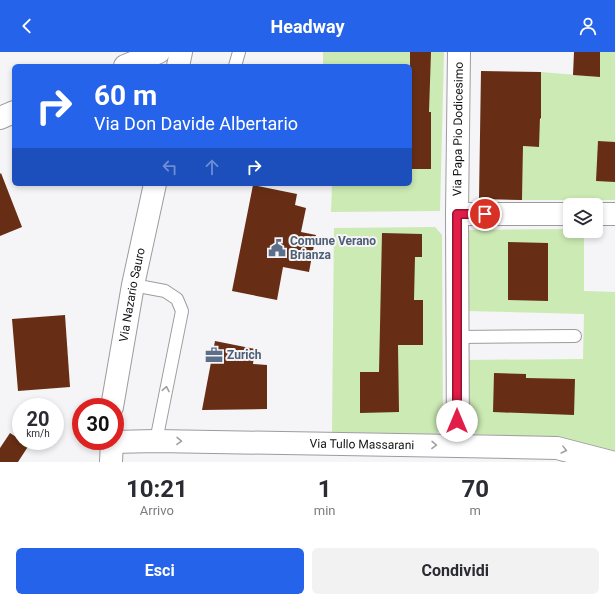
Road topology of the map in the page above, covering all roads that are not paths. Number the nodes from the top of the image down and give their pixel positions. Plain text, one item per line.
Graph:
1 (159, 52) edge
2 (181, 52) edge
3 (239, 52) edge
4 (459, 52) edge
5 (130, 64) edge
6 (178, 64) edge
7 (236, 64) edge
8 (12, 113) edge
9 (0, 118) edge
10 (155, 186) edge
11 (457, 214) junction
12 (563, 214) edge
13 (603, 214) edge
14 (615, 214) edge
15 (133, 285) junction
16 (575, 336) dead end
17 (457, 337) junction
18 (114, 398) edge
19 (124, 441) edge
20 (156, 441) junction
21 (458, 446) junction
22 (112, 450) edge
23 (497, 454) edge
24 (111, 462) edge
25 (611, 462) edge

1 - 5 street
2 - 6 street
3 - 7 lane
4 - 11 street, Via Papa Pio Dodicesimo
8 - 9 street
10 - 15 street, Via Nazario Sauro
11 - 12 street
11 - 17 street, Via Papa Pio Dodicesimo
13 - 14 street
15 - 18 street, Via Nazario Sauro
20 -> 15 lane
16 - 17 lane
17 - 21 street, Via Papa Pio Dodicesimo
19 - 20 street, Via Tullo Massarani
20 -> 21 street, Via Tullo Massarani
21 - 23 street, Via Tullo Massarani
22 - 24 street
23 -> 25 street, Via Tullo Massarani

